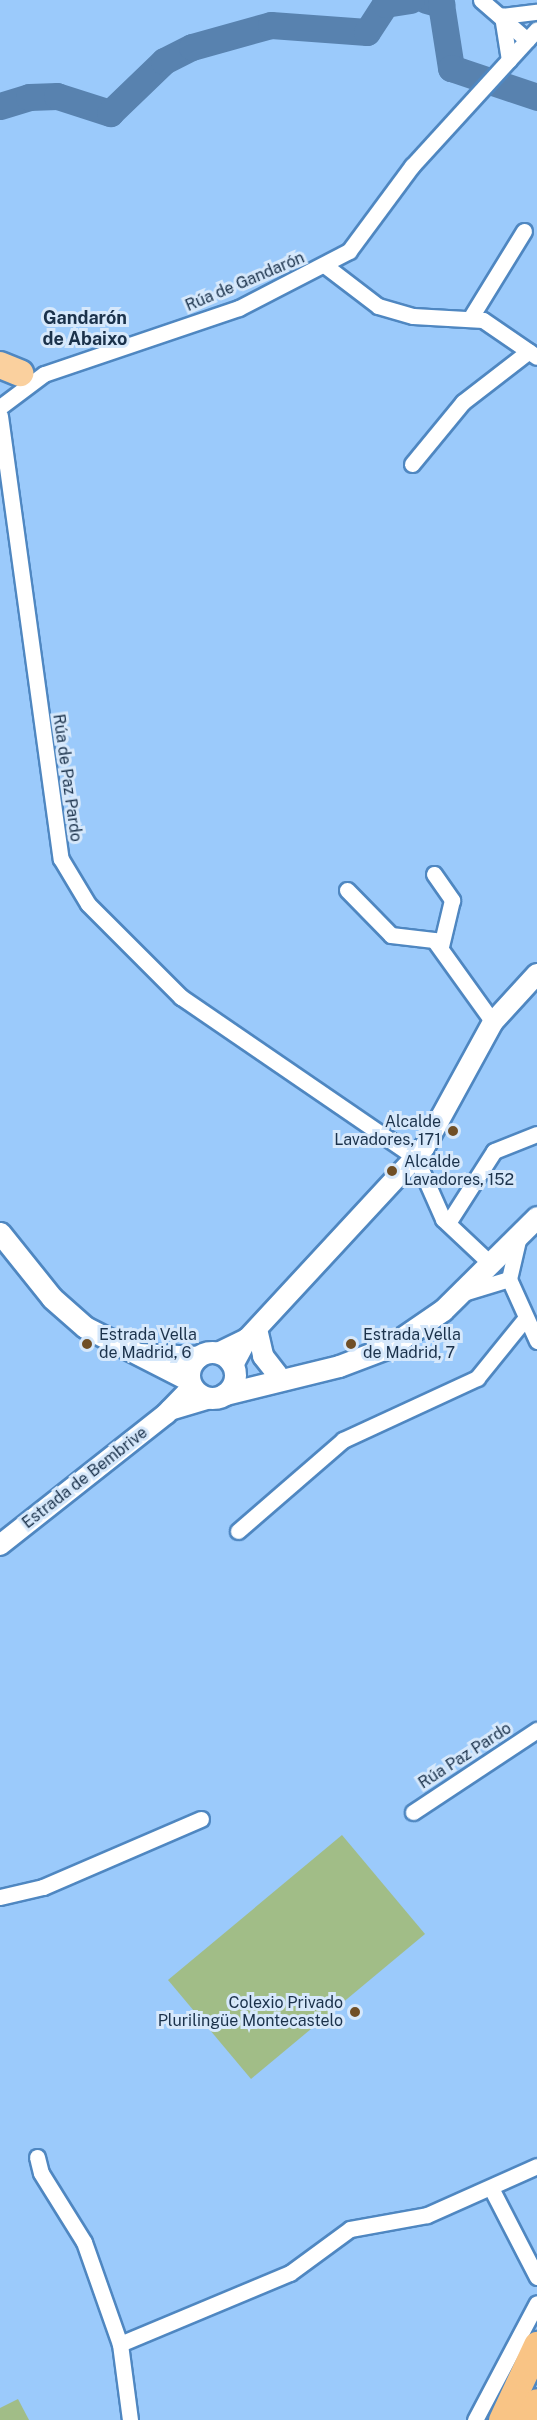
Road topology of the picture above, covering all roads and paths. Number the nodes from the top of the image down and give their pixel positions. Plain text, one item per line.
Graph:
1 (481, 0) edge
2 (537, 12) edge
3 (502, 16) junction
4 (532, 35) edge
5 (503, 66) junction
6 (525, 231) dead end
7 (327, 267) junction
8 (471, 317) junction
9 (533, 354) edge
10 (16, 372) edge
11 (0, 406) edge
12 (0, 416) edge
13 (412, 464) dead end
14 (434, 874) dead end
15 (347, 890) dead end
16 (441, 946) junction
17 (537, 974) edge
18 (492, 1022) junction
19 (537, 1134) edge
20 (416, 1158) junction
21 (537, 1217) edge
22 (448, 1223) junction
23 (0, 1233) edge
24 (519, 1236) junction
25 (491, 1264) junction
26 (509, 1279) junction
27 (463, 1293) junction
28 (524, 1320) junction
29 (252, 1334) junction
30 (537, 1341) edge
31 (135, 1353) junction
32 (221, 1361) junction
33 (169, 1374) junction
34 (285, 1375) junction
35 (190, 1383) junction
36 (217, 1396) junction
37 (174, 1407) junction
38 (238, 1531) dead end
39 (0, 1545) edge
40 (537, 1730) edge
41 (413, 1812) dead end
42 (201, 1820) dead end
43 (0, 1897) edge
44 (37, 2157) dead end
45 (537, 2166) edge
46 (492, 2190) junction
47 (537, 2277) edge
48 (537, 2303) edge
49 (120, 2344) junction
50 (537, 2345) edge
51 (537, 2402) edge
52 (130, 2420) edge
53 (475, 2420) edge
54 (502, 2420) edge
55 (528, 2420) edge

1 - 3 street
2 - 3 street
3 - 4 street
3 - 5 street
4 - 5 street, Rúa de Gandarón
5 - 7 street, Rúa de Gandarón
6 - 8 street
7 - 8 street
7 - 10 street, Rúa de Gandarón
8 - 9 street
9 - 13 street
10 - 11 street, Rúa de Gandarón
12 - 20 street, Rúa de Paz Pardo
14 - 16 street
15 - 16 street
16 - 18 street
17 - 18 street
18 - 20 street
19 - 22 street
20 - 22 street
20 - 29 street
21 - 24 main road
22 - 25 street
23 - 31 main road
24 - 25 main road
24 - 26 street
25 - 27 main road
26 - 27 street
26 - 28 street
27 - 34 main road
28 - 30 street
28 - 38 street
29 - 32 street
29 - 34 street
31 - 32 main road
31 - 33 main road
32 - 34 main road
32 - 35 main road
32 - 36 main road
33 - 35 main road
33 - 37 street
34 - 36 main road
35 - 36 main road
35 - 37 street
36 - 37 street
37 - 39 street, Estrada de Bembrive
40 - 41 street, Rúa Paz Pardo
42 - 43 street
44 - 49 street
45 - 46 street
46 - 47 street
46 - 49 street
48 - 53 street
49 - 52 street
50 - 54 highway
51 - 55 highway

